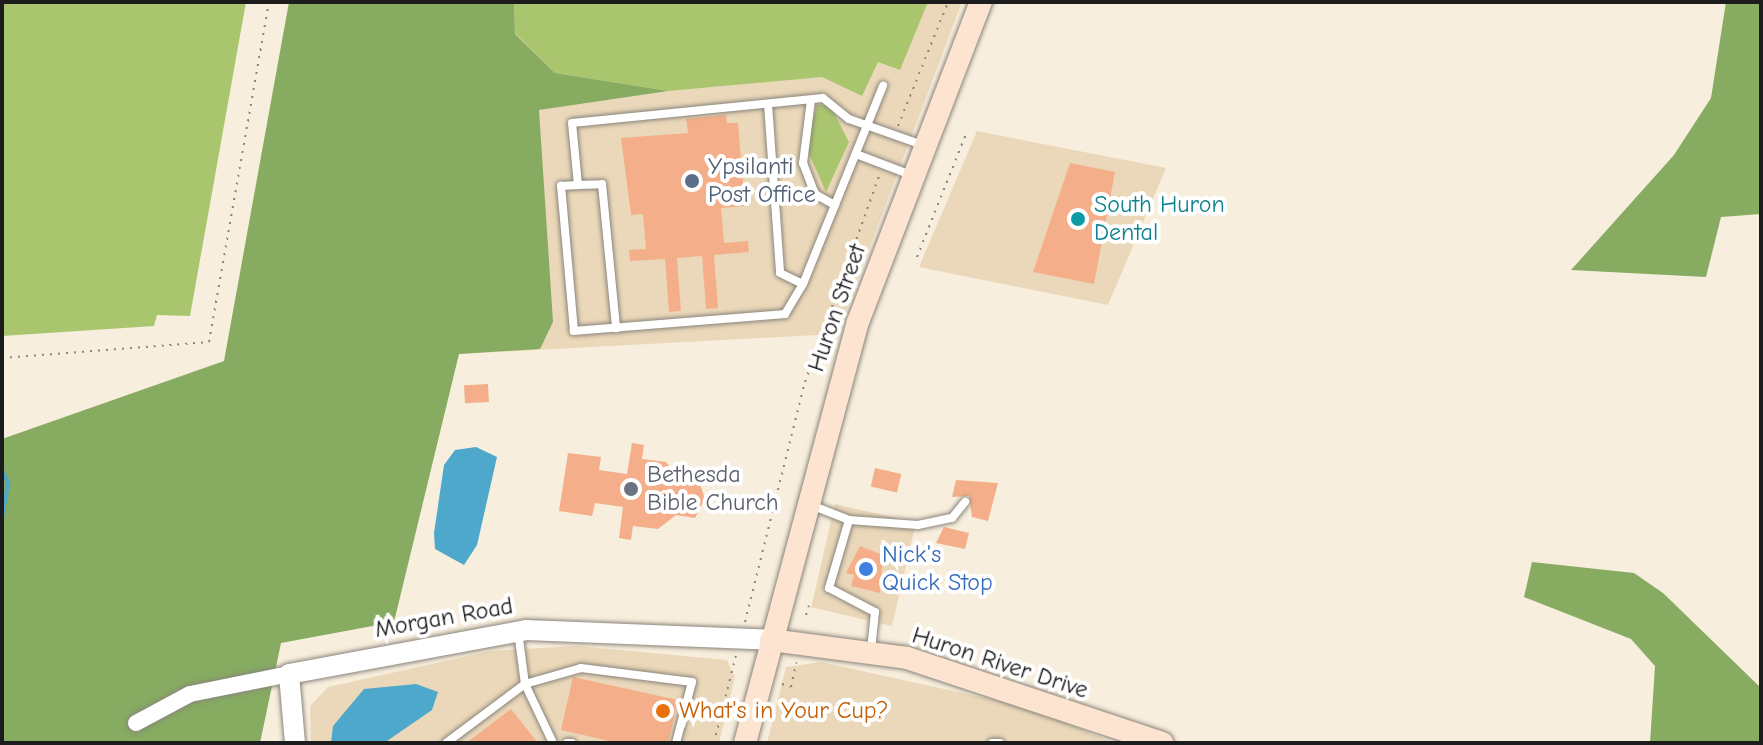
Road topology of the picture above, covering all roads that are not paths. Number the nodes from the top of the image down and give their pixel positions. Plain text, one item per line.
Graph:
1 (981, 2) edge
2 (883, 86) dead end
3 (811, 100) junction
4 (768, 104) junction
5 (867, 125) junction
6 (924, 146) junction
7 (856, 154) junction
8 (912, 175) junction
9 (578, 185) junction
10 (835, 205) junction
11 (803, 284) junction
12 (616, 328) junction
13 (965, 502) dead end
14 (807, 503) junction
15 (849, 520) junction
16 (518, 631) junction
17 (771, 640) junction
18 (871, 653) junction
19 (289, 674) junction
20 (525, 684) junction
21 (136, 723) dead end
22 (295, 743) edge
23 (446, 743) edge
24 (553, 743) edge
25 (676, 743) edge
26 (745, 743) edge
27 (992, 743) edge
28 (1000, 743) edge
29 (1162, 743) edge

1 - 6 main road, Huron Street
2 - 5 lane
3 - 4 lane
3 - 5 lane
3 - 10 lane
4 - 9 lane
4 - 11 lane
5 - 6 lane
5 - 7 lane
6 - 8 main road, Huron Street
7 - 8 lane
7 - 10 lane
8 - 14 main road, Huron Street
9 - 12 lane
9 - 12 lane
10 - 11 lane
11 - 12 lane
13 - 15 lane
14 - 15 lane
14 - 17 main road, Huron Street
15 - 18 lane
16 - 17 street, Morgan Road
16 - 19 street, Morgan Road
16 - 20 lane
17 - 18 main road, Huron River Drive
17 - 26 main road, Huron Street
18 - 29 main road, Huron River Drive
19 - 21 street, Morgan Road
19 - 22 street
20 - 23 lane
20 - 24 lane
20 - 25 lane
27 - 28 lane

